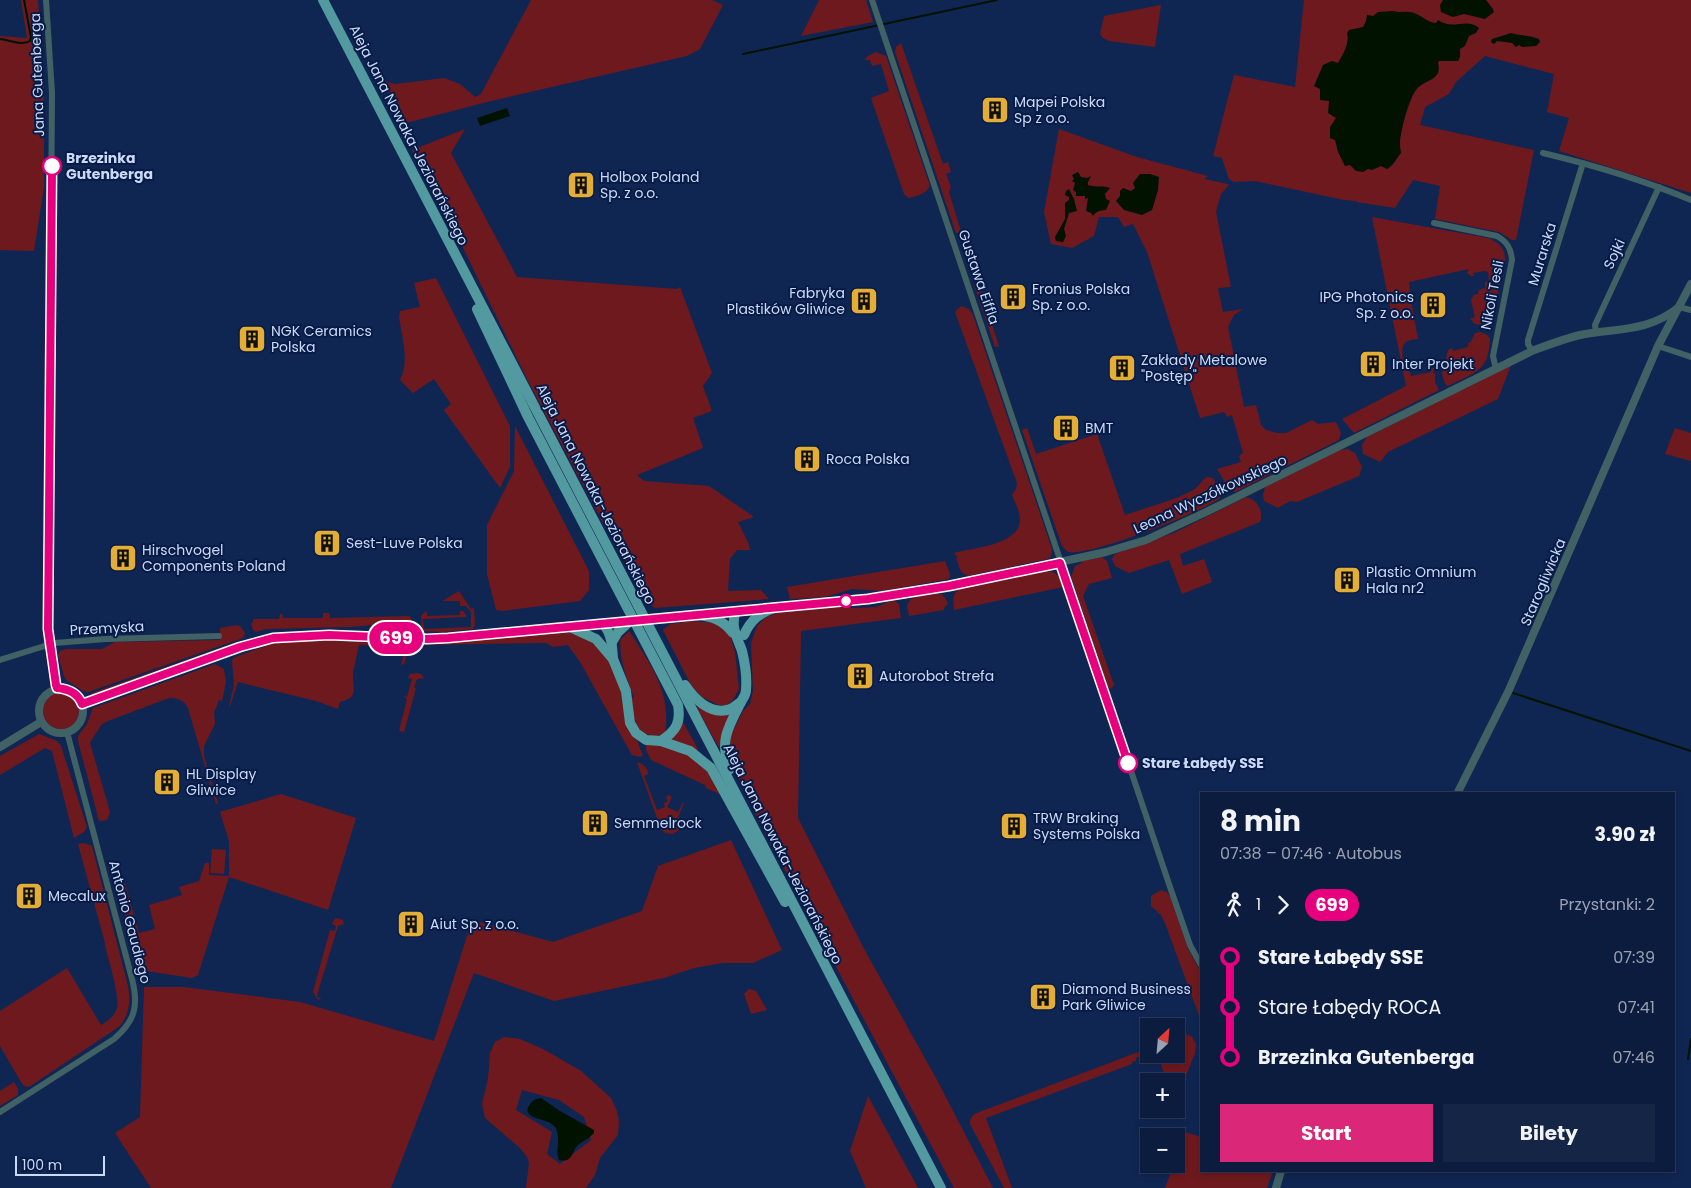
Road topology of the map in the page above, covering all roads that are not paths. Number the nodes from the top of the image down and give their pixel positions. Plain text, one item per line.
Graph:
1 (46, 0) edge
2 (323, 0) edge
3 (872, 0) edge
4 (1543, 153) dead end
5 (1582, 163) junction
6 (1659, 187) junction
7 (1691, 200) edge
8 (1434, 223) dead end
9 (454, 252) junction
10 (1691, 284) edge
11 (1679, 306) junction
12 (1691, 310) edge
13 (1657, 329) junction
14 (1596, 332) junction
15 (1658, 346) junction
16 (1532, 351) junction
17 (1691, 357) edge
18 (1496, 369) junction
19 (1060, 563) junction
20 (776, 608) junction
21 (736, 611) junction
22 (696, 615) junction
23 (631, 620) junction
24 (603, 624) junction
25 (570, 627) junction
26 (739, 635) junction
27 (219, 636) dead end
28 (612, 642) junction
29 (49, 644) junction
30 (601, 644) junction
31 (665, 658) junction
32 (613, 659) junction
33 (0, 660) edge
34 (57, 688) junction
35 (741, 702) junction
36 (82, 704) junction
37 (41, 722) junction
38 (67, 732) junction
39 (661, 741) junction
40 (0, 747) edge
41 (1458, 792) edge
42 (738, 797) junction
43 (1200, 963) edge
44 (830, 975) junction
45 (0, 1112) edge
46 (1280, 1172) edge
47 (941, 1188) edge
48 (1276, 1188) edge

1 - 29 street, Jana Gutenberga
2 - 9 main road, Aleja Jana Nowaka-Jeziorańskiego
3 - 19 street, Gustawa Eiffla
4 - 5 street
5 - 6 street
5 - 16 street, Murarska
6 - 7 street
6 - 14 street, Sojki
8 - 18 street, Nikoli Tesli
9 - 31 main road, Aleja Jana Nowaka-Jeziorańskiego
9 - 39 main road
10 - 11 street, Starogliwicka
11 - 12 street
11 - 13 street, Starogliwicka
11 - 13 street, Leona Wyczółkowskiego
13 - 14 street, Leona Wyczółkowskiego
13 - 15 street, Starogliwicka
14 - 16 street, Leona Wyczółkowskiego
15 - 17 street
15 - 41 street, Starogliwicka
16 - 18 street, Leona Wyczółkowskiego
18 - 19 street, Leona Wyczółkowskiego
19 - 20 street, Leona Wyczółkowskiego
19 - 43 street, Gustawa Eiffla
20 - 21 street, Leona Wyczółkowskiego
20 - 26 main road
21 - 22 street, Leona Wyczółkowskiego
21 - 26 main road
22 - 23 street, Leona Wyczółkowskiego
22 - 26 main road
23 - 24 street, Leona Wyczółkowskiego
23 - 28 main road
24 - 25 street, Leona Wyczółkowskiego
24 - 28 main road
24 - 30 main road
25 - 30 main road
25 - 36 street, Leona Wyczółkowskiego
26 - 35 main road
27 - 29 street, Przemyska
28 - 32 main road
29 - 33 street, Przemyska
29 - 34 street, Jana Gutenberga
30 - 32 main road
31 - 35 main road
31 - 42 main road, Aleja Jana Nowaka-Jeziorańskiego
32 - 39 main road
34 - 36 street
34 - 37 street
35 - 42 main road
36 - 38 street
37 - 38 street
37 - 40 street
38 - 45 street, Antonio Gaudiego
39 - 44 main road
42 - 44 main road, Aleja Jana Nowaka-Jeziorańskiego
44 - 47 main road, Aleja Jana Nowaka-Jeziorańskiego
46 - 48 street

